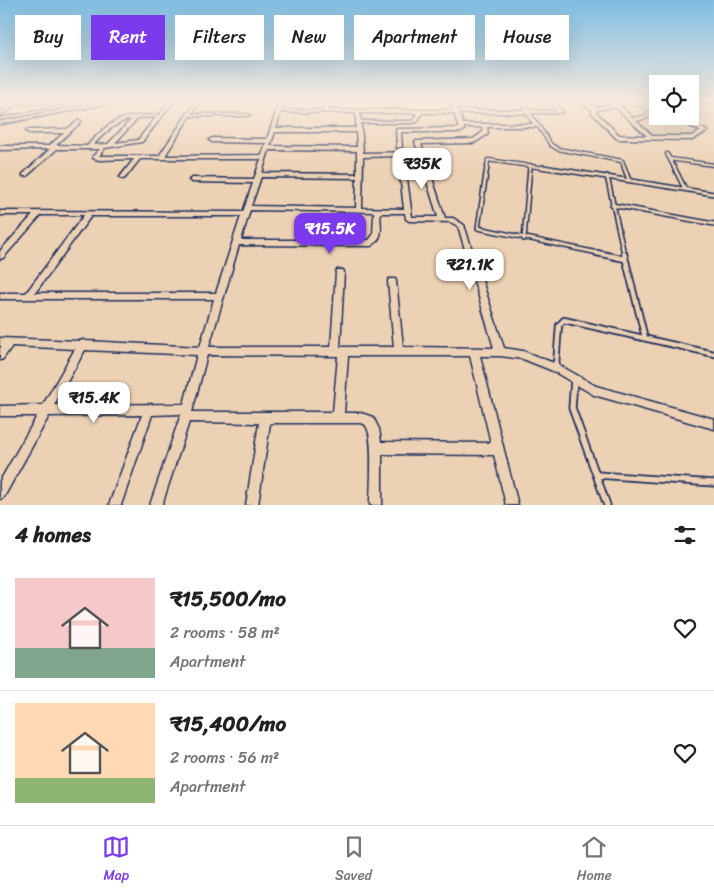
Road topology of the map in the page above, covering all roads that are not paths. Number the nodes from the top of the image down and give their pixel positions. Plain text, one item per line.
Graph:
1 (537, 124) joint
2 (75, 125) edge
3 (110, 125) edge
4 (128, 125) edge
5 (153, 125) edge
6 (183, 125) edge
7 (274, 125) edge
8 (360, 125) edge
9 (461, 125) joint
10 (605, 125) edge
11 (637, 125) edge
12 (690, 125) edge
13 (484, 126) junction
14 (272, 130) junction
15 (359, 130) junction
16 (29, 131) dead end
17 (69, 131) junction
18 (651, 137) junction
19 (212, 140) dead end
20 (268, 144) junction
21 (89, 146) junction
22 (53, 147) junction
23 (106, 147) junction
24 (0, 148) edge
25 (400, 151) junction
26 (360, 152) junction
27 (422, 154) junction
28 (667, 154) dead end
29 (162, 157) junction
30 (263, 157) junction
31 (138, 158) junction
32 (670, 159) junction
33 (530, 165) junction
34 (714, 165) edge
35 (25, 175) dead end
36 (359, 176) junction
37 (608, 176) junction
38 (124, 177) dead end
39 (257, 178) junction
40 (192, 180) dead end
41 (629, 180) junction
42 (685, 189) junction
43 (714, 194) edge
44 (612, 205) junction
45 (359, 210) junction
46 (377, 210) junction
47 (246, 211) junction
48 (408, 211) junction
49 (0, 214) edge
50 (38, 214) junction
51 (88, 215) junction
52 (442, 220) junction
53 (714, 224) edge
54 (524, 239) junction
55 (236, 242) junction
56 (0, 256) edge
57 (625, 259) junction
58 (340, 272) dead end
59 (392, 280) dead end
60 (0, 296) edge
61 (28, 296) junction
62 (218, 296) junction
63 (645, 338) junction
64 (5, 342) edge
65 (83, 344) junction
66 (204, 351) junction
67 (339, 352) junction
68 (399, 352) junction
69 (474, 352) junction
70 (500, 352) junction
71 (714, 354) edge
72 (0, 356) edge
73 (556, 368) junction
74 (574, 380) junction
75 (148, 409) junction
76 (0, 411) edge
77 (46, 412) junction
78 (187, 413) junction
79 (265, 417) junction
80 (338, 417) junction
81 (714, 424) edge
82 (376, 448) junction
83 (496, 449) junction
84 (597, 475) junction
85 (714, 483) edge
86 (1, 490) edge
87 (115, 505) edge
88 (156, 505) edge
89 (252, 505) edge
90 (376, 505) edge
91 (512, 505) edge
92 (607, 505) edge

1 - 13 street
1 - 41 lane
2 - 17 street
3 - 21 street
4 - 23 street
5 - 23 street
6 - 29 street
7 - 14 street
8 - 15 street
9 - 13 street
9 - 25 street
10 - 18 street
11 - 18 street
12 - 18 street
13 - 27 street
14 - 15 street
14 - 20 street
15 - 26 street
16 - 17 street
17 - 22 street
19 - 20 street
20 - 26 street
20 - 30 street
21 - 22 street
21 - 23 street
22 - 24 street
22 - 35 street
23 - 31 street
25 - 26 street
25 - 27 street
25 - 48 street
26 - 36 street
27 - 52 street
28 - 32 lane
29 - 30 street
29 - 31 street
30 - 39 street
31 - 38 street
32 - 34 lane
32 - 42 lane
33 - 37 lane
33 - 54 lane
33 - 54 lane
36 - 39 street
36 - 45 street
37 - 41 lane
37 - 44 lane
39 - 40 street
39 - 47 street
41 - 42 lane
42 - 43 lane
44 - 53 lane
44 - 57 lane
45 - 46 street
45 - 47 street
46 - 48 street
46 - 55 street
47 - 51 street
47 - 55 street
48 - 52 street
49 - 50 street
50 - 51 street
50 - 56 street
51 - 61 street
52 - 70 street
54 - 57 lane
55 - 62 street
57 - 63 lane
58 - 67 street
59 - 68 street
60 - 61 street
61 - 62 street
62 - 66 street
63 - 71 lane
63 - 73 lane
64 - 65 street
64 - 72 street
65 - 66 street
65 - 77 street
66 - 67 street
66 - 78 street
67 - 68 street
67 - 80 street
68 - 69 street
69 - 70 street
69 - 83 street
70 - 73 street
73 - 74 street
74 - 81 street
74 - 84 lane
75 - 77 street
75 - 78 street
75 - 87 street
76 - 77 street
77 - 86 street
78 - 79 street
78 - 88 street
79 - 80 street
79 - 89 street
80 - 82 street
82 - 83 street
82 - 90 street
83 - 91 street
84 - 85 lane
84 - 92 lane

